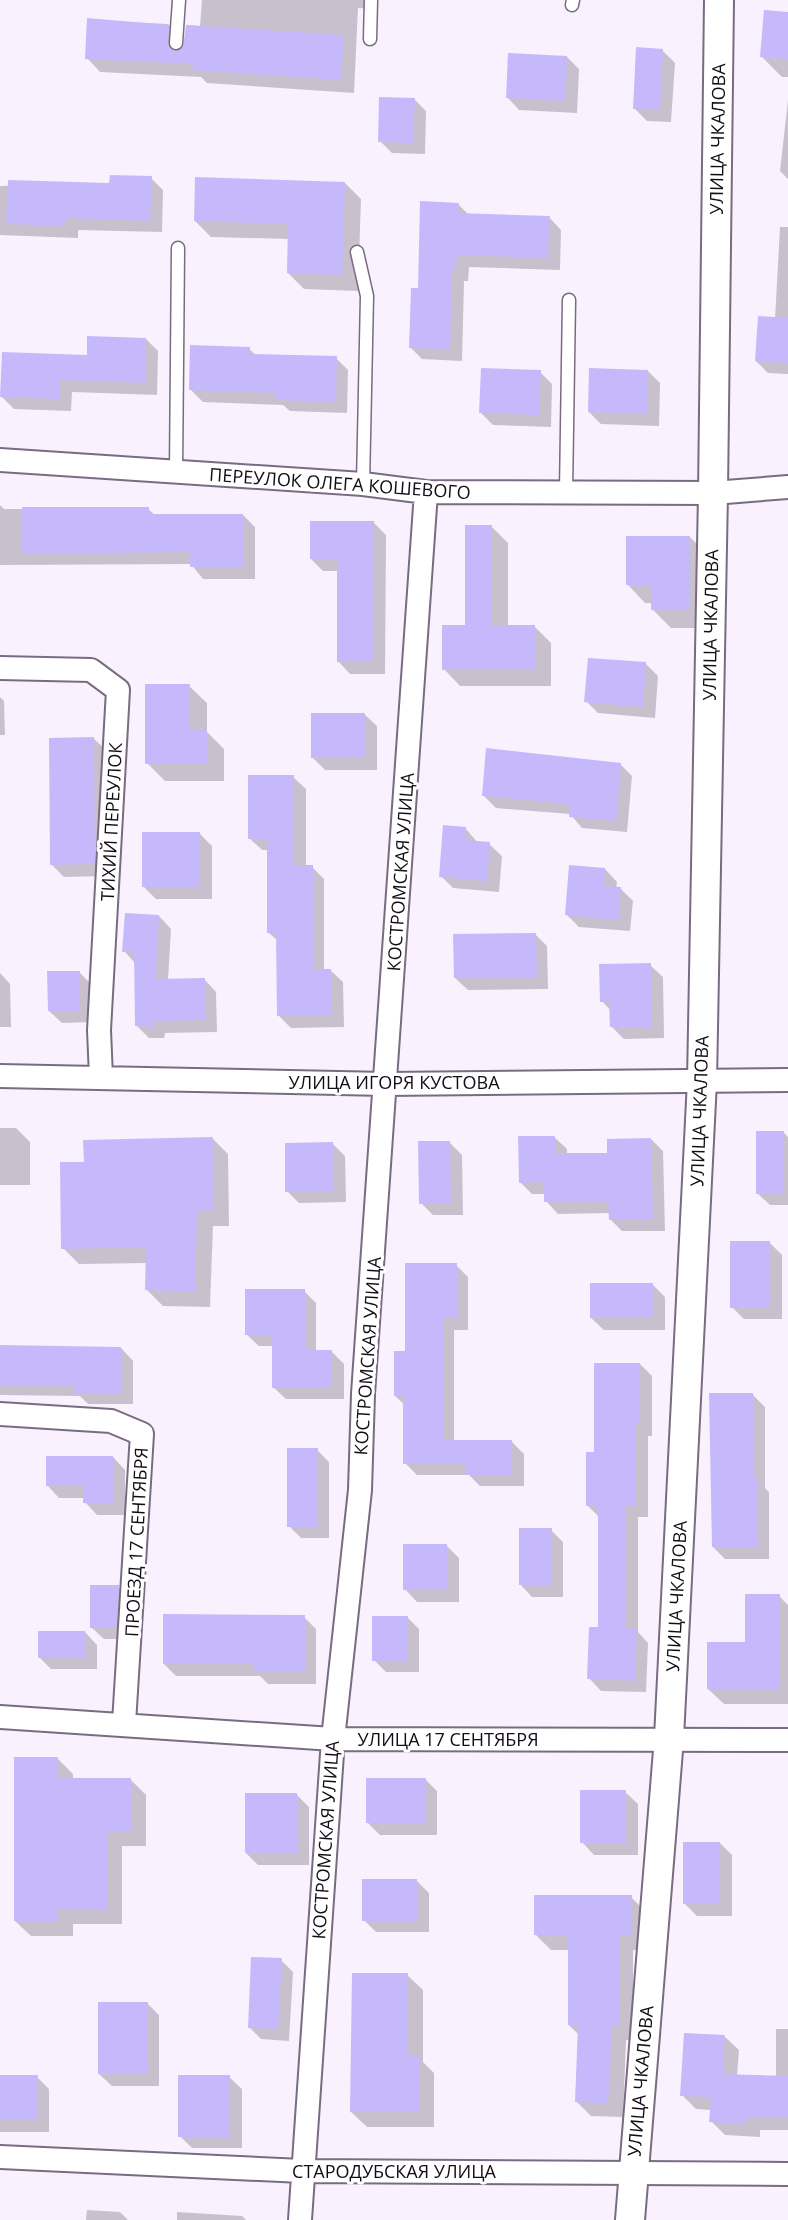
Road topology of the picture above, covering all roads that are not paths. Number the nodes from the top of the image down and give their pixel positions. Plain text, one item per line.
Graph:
1 (179, 0) edge
2 (372, 0) edge
3 (719, 0) edge
4 (370, 39) dead end
5 (176, 44) dead end
6 (178, 248) dead end
7 (357, 252) dead end
8 (569, 300) dead end
9 (0, 460) edge
10 (176, 472) junction
11 (363, 484) junction
12 (788, 487) edge
13 (426, 492) junction
14 (566, 492) junction
15 (713, 494) junction
16 (0, 668) edge
17 (0, 1076) edge
18 (101, 1077) junction
19 (788, 1080) edge
20 (702, 1081) junction
21 (386, 1083) junction
22 (0, 1414) edge
23 (0, 1717) edge
24 (124, 1723) junction
25 (669, 1738) junction
26 (333, 1739) junction
27 (788, 1740) edge
28 (0, 2157) edge
29 (302, 2171) junction
30 (633, 2172) junction
31 (788, 2174) edge
32 (300, 2220) edge
33 (630, 2220) edge

1 - 5 lane
2 - 4 lane
3 - 15 street, УЛИЦА ЧКАЛОВА
6 - 10 lane
7 - 11 lane
8 - 14 lane
9 - 10 street, ПЕРЕУЛОК ОЛЕГА КОШЕВОГО
10 - 11 street, ПЕРЕУЛОК ОЛЕГА КОШЕВОГО
11 - 13 street, ПЕРЕУЛОК ОЛЕГА КОШЕВОГО
12 - 15 street, ПЕРЕУЛОК ОЛЕГА КОШЕВОГО
13 - 14 street, ПЕРЕУЛОК ОЛЕГА КОШЕВОГО
13 - 21 street, КОСТРОМСКАЯ УЛИЦА
14 - 15 street, ПЕРЕУЛОК ОЛЕГА КОШЕВОГО
15 - 20 street, УЛИЦА ЧКАЛОВА
16 - 18 street, ТИХИЙ ПЕРЕУЛОК
17 - 18 street, УЛИЦА ИГОРЯ КУСТОВА
18 - 21 street, УЛИЦА ИГОРЯ КУСТОВА
19 - 20 street, УЛИЦА ИГОРЯ КУСТОВА
20 - 21 street, УЛИЦА ИГОРЯ КУСТОВА
20 - 25 street, УЛИЦА ЧКАЛОВА
21 - 26 street, КОСТРОМСКАЯ УЛИЦА
22 - 24 street, ПРОЕЗД 17 СЕНТЯБРЯ
23 - 24 street, УЛИЦА 17 СЕНТЯБРЯ
24 - 26 street, УЛИЦА 17 СЕНТЯБРЯ
25 - 26 street, УЛИЦА 17 СЕНТЯБРЯ
25 - 27 street, УЛИЦА 17 СЕНТЯБРЯ
25 - 30 street, УЛИЦА ЧКАЛОВА
26 - 29 street, КОСТРОМСКАЯ УЛИЦА
28 - 29 street, СТАРОДУБСКАЯ УЛИЦА
29 - 30 street, СТАРОДУБСКАЯ УЛИЦА
29 - 32 street, КОСТРОМСКАЯ УЛИЦА
30 - 31 street, СТАРОДУБСКАЯ УЛИЦА
30 - 33 street, УЛИЦА ЧКАЛОВА

